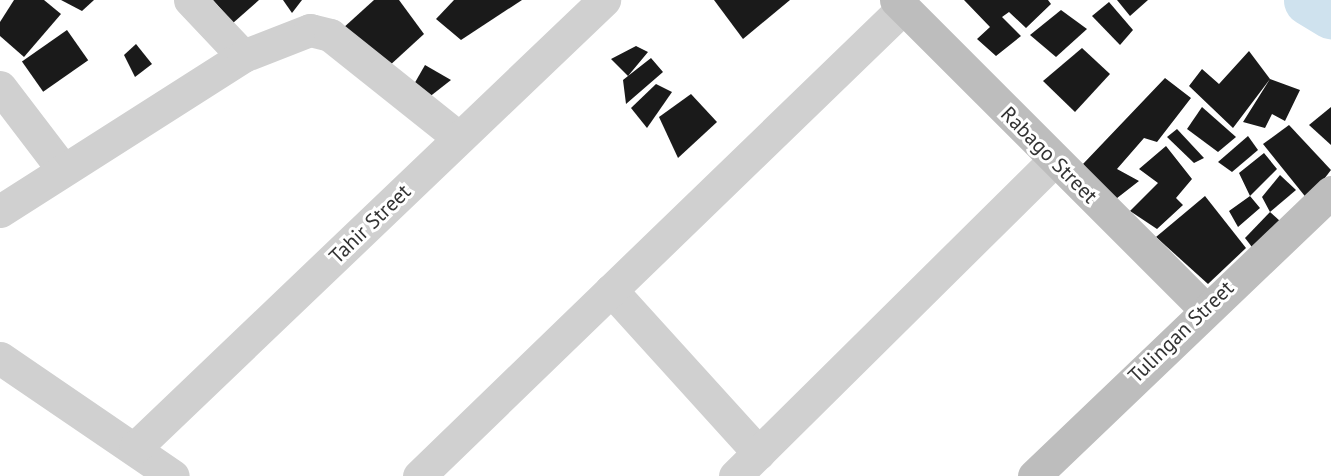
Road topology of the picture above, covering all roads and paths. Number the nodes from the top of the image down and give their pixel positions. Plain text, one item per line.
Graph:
1 (190, 0) edge
2 (604, 0) edge
3 (900, 4) edge
4 (243, 56) junction
5 (0, 87) edge
6 (0, 125) edge
7 (36, 134) junction
8 (459, 138) junction
9 (1054, 160) junction
10 (61, 167) junction
11 (1331, 192) edge
12 (0, 211) edge
13 (611, 290) junction
14 (1204, 308) junction
15 (0, 358) edge
16 (135, 448) junction
17 (759, 453) junction
18 (173, 476) edge
19 (419, 476) edge
20 (735, 476) edge
21 (1034, 476) edge

1 - 4 street
2 - 8 street, Tahir Street
3 - 9 street, Rabago Street
3 - 13 street
4 - 8 street
4 - 10 street
5 - 7 street
6 - 7 street
7 - 10 street
8 - 16 street, Tahir Street
9 - 14 street, Rabago Street
9 - 17 street
10 - 12 street
11 - 14 street, Tulingan Street
13 - 17 street
13 - 19 street
14 - 21 street, Tulingan Street
15 - 16 street
16 - 18 street
17 - 20 street

